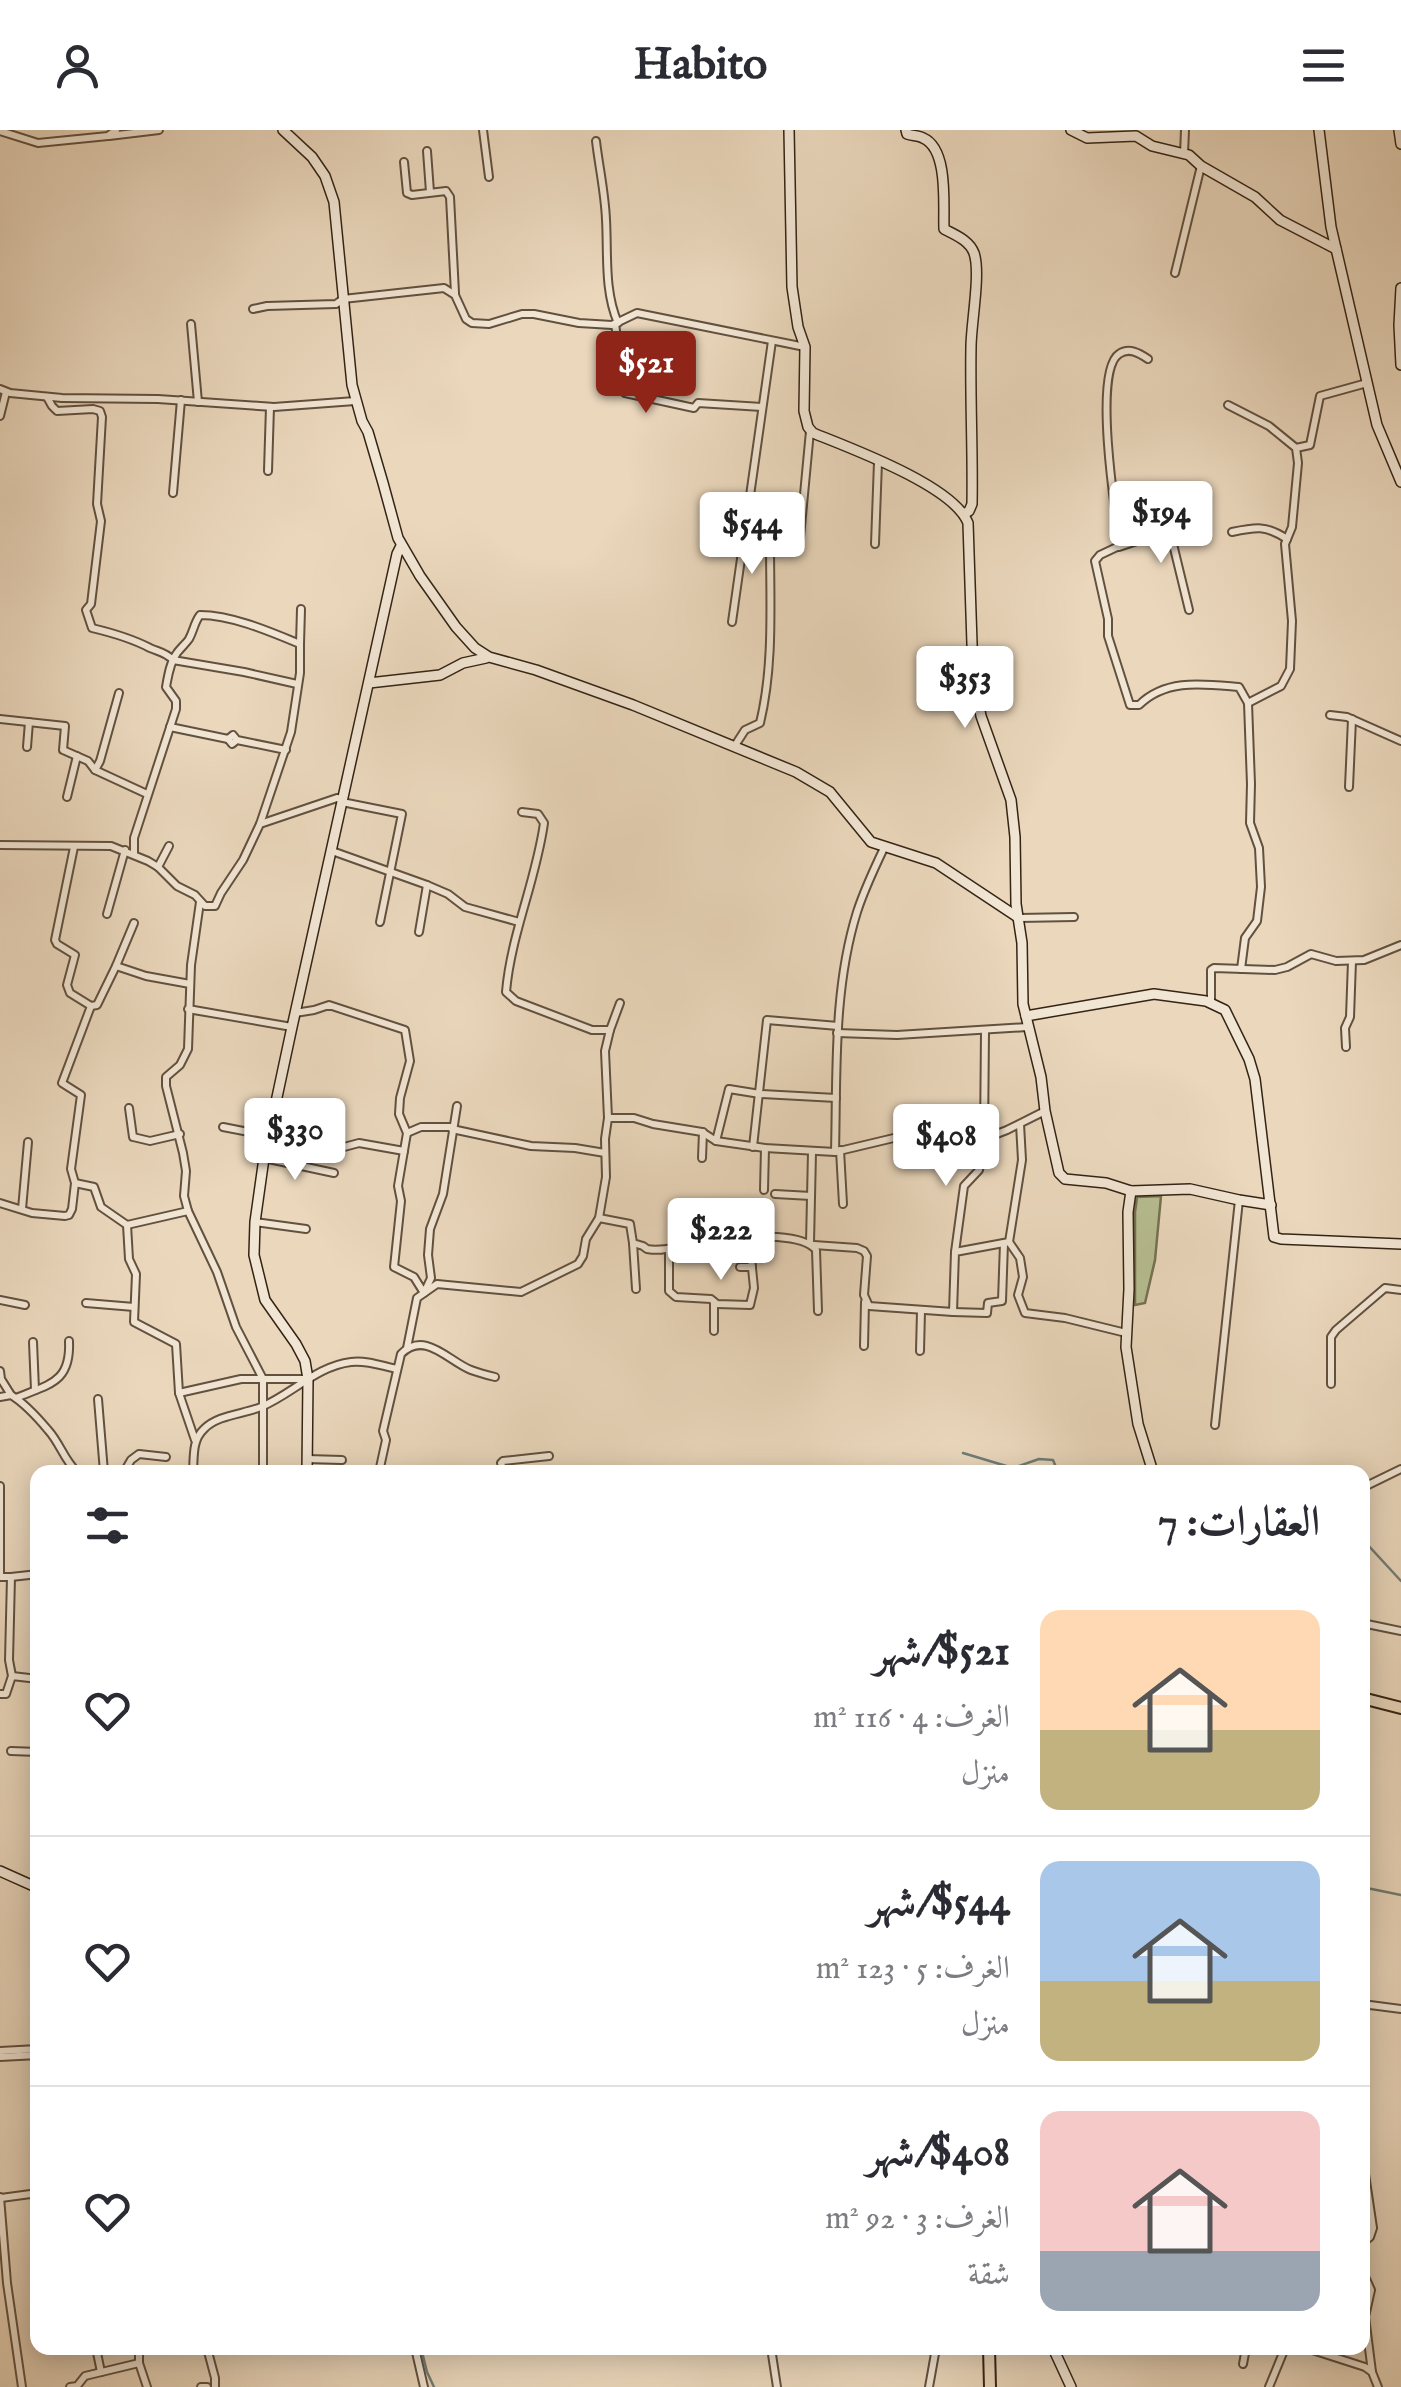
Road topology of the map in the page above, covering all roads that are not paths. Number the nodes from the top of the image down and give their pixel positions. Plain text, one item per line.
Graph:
1 (116, 130) edge
2 (158, 130) edge
3 (283, 130) edge
4 (481, 130) edge
5 (789, 130) edge
6 (906, 130) edge
7 (1071, 130) edge
8 (1185, 130) edge
9 (1319, 130) edge
10 (1399, 130) edge
11 (0, 131) edge
12 (1098, 134) edge
13 (108, 136) junction
14 (596, 140) dead end
15 (1401, 144) edge
16 (427, 151) dead end
17 (1184, 154) junction
18 (404, 162) dead end
19 (1201, 166) junction
20 (486, 173) dead end
21 (430, 192) junction
22 (1336, 249) junction
23 (1175, 273) dead end
24 (1401, 288) edge
25 (455, 294) junction
26 (343, 299) junction
27 (253, 309) dead end
28 (616, 323) junction
29 (190, 324) dead end
30 (772, 341) junction
31 (804, 347) junction
32 (1148, 358) dead end
33 (1401, 365) edge
34 (1367, 383) junction
35 (3, 390) edge
36 (47, 397) junction
37 (182, 400) junction
38 (356, 400) junction
39 (198, 402) junction
40 (1228, 405) dead end
41 (270, 407) junction
42 (762, 408) junction
43 (0, 416) edge
44 (810, 430) junction
45 (1296, 448) junction
46 (878, 462) junction
47 (1398, 464) edge
48 (268, 471) dead end
49 (1401, 482) edge
50 (173, 493) dead end
51 (964, 514) junction
52 (1232, 532) dead end
53 (1287, 540) junction
54 (874, 544) dead end
55 (401, 546) junction
56 (1118, 547) junction
57 (302, 609) dead end
58 (1190, 610) dead end
59 (732, 622) dead end
60 (300, 644) junction
61 (488, 658) junction
62 (173, 660) junction
63 (369, 683) junction
64 (297, 684) junction
65 (119, 694) dead end
66 (1248, 702) junction
67 (1330, 716) dead end
68 (0, 719) edge
69 (1352, 719) junction
70 (29, 722) junction
71 (170, 727) junction
72 (1401, 742) edge
73 (734, 747) junction
74 (27, 748) dead end
75 (286, 750) junction
76 (76, 756) junction
77 (96, 770) junction
78 (1349, 787) dead end
79 (147, 794) junction
80 (67, 797) dead end
81 (343, 800) junction
82 (522, 812) dead end
83 (260, 824) junction
84 (0, 845) edge
85 (169, 846) dead end
86 (74, 847) junction
87 (884, 848) junction
88 (330, 850) junction
89 (130, 852) junction
90 (158, 867) junction
91 (390, 873) junction
92 (428, 885) junction
93 (200, 902) junction
94 (107, 914) dead end
95 (1074, 917) dead end
96 (1019, 918) junction
97 (134, 922) dead end
98 (380, 922) dead end
99 (519, 922) junction
100 (419, 932) dead end
101 (1401, 944) edge
102 (1352, 961) junction
103 (116, 966) junction
104 (1241, 969) junction
105 (190, 984) junction
106 (620, 1002) dead end
107 (1211, 1002) junction
108 (91, 1006) junction
109 (188, 1009) junction
110 (296, 1012) junction
111 (1026, 1016) junction
112 (292, 1028) junction
113 (1027, 1028) junction
114 (838, 1029) junction
115 (610, 1030) junction
116 (985, 1031) junction
117 (1346, 1047) dead end
118 (760, 1094) junction
119 (836, 1098) junction
120 (457, 1106) dead end
121 (129, 1108) dead end
122 (1045, 1111) junction
123 (608, 1118) junction
124 (1020, 1124) junction
125 (223, 1127) dead end
126 (452, 1128) junction
127 (703, 1132) junction
128 (406, 1133) junction
129 (180, 1134) junction
130 (269, 1136) junction
131 (984, 1137) junction
132 (716, 1141) junction
133 (28, 1142) dead end
134 (752, 1146) junction
135 (344, 1148) dead end
136 (765, 1148) junction
137 (838, 1151) junction
138 (404, 1152) junction
139 (812, 1152) junction
140 (606, 1153) junction
141 (264, 1158) junction
142 (702, 1158) dead end
143 (334, 1173) dead end
144 (75, 1183) junction
145 (764, 1190) dead end
146 (1131, 1191) junction
147 (775, 1194) dead end
148 (811, 1196) junction
149 (1238, 1200) junction
150 (0, 1202) edge
151 (843, 1204) dead end
152 (1271, 1205) junction
153 (22, 1210) junction
154 (188, 1211) junction
155 (599, 1218) junction
156 (254, 1222) junction
157 (127, 1225) junction
158 (306, 1228) dead end
159 (749, 1238) junction
160 (633, 1243) junction
161 (1007, 1243) junction
162 (812, 1244) junction
163 (1401, 1244) edge
164 (669, 1250) junction
165 (955, 1252) junction
166 (740, 1267) dead end
167 (752, 1267) junction
168 (636, 1289) dead end
169 (1401, 1290) edge
170 (424, 1293) junction
171 (0, 1300) edge
172 (864, 1300) junction
173 (714, 1302) junction
174 (25, 1304) dead end
175 (86, 1304) dead end
176 (134, 1307) junction
177 (921, 1310) junction
178 (818, 1311) dead end
179 (952, 1312) junction
180 (714, 1331) dead end
181 (1126, 1333) junction
182 (69, 1341) dead end
183 (33, 1342) dead end
184 (864, 1346) dead end
185 (407, 1348) junction
186 (920, 1351) dead end
187 (397, 1369) junction
188 (0, 1372) edge
189 (495, 1377) dead end
190 (263, 1379) junction
191 (308, 1379) junction
192 (1331, 1384) dead end
193 (35, 1390) junction
194 (180, 1393) junction
195 (13, 1396) junction
196 (0, 1397) edge
197 (98, 1399) dead end
198 (264, 1406) junction
199 (1215, 1425) dead end
200 (195, 1440) junction
201 (548, 1456) dead end
202 (166, 1457) dead end
203 (307, 1459) junction
204 (342, 1460) dead end
205 (69, 1465) edge
206 (103, 1465) edge
207 (128, 1465) edge
208 (193, 1465) edge
209 (262, 1465) edge
210 (307, 1465) edge
211 (381, 1465) edge
212 (501, 1465) edge
213 (1151, 1465) edge
214 (1401, 1469) edge
215 (1370, 1484) edge
216 (0, 1486) edge
217 (30, 1575) edge
218 (11, 1577) junction
219 (0, 1578) edge
220 (1370, 1624) edge
221 (1401, 1630) edge
222 (12, 1676) junction
223 (30, 1679) edge
224 (0, 1694) edge
225 (1370, 1700) edge
226 (1401, 1708) edge
227 (12, 1752) dead end
228 (30, 1752) edge
229 (0, 1874) edge
230 (30, 1885) edge
231 (1370, 2004) edge
232 (1401, 2010) edge
233 (30, 2052) edge
234 (0, 2054) edge
235 (30, 2194) edge
236 (1, 2197) edge
237 (97, 2355) edge
238 (138, 2355) edge
239 (209, 2355) edge
240 (417, 2355) edge
241 (772, 2355) edge
242 (935, 2355) edge
243 (989, 2355) edge
244 (1056, 2355) edge
245 (1245, 2355) edge
246 (1281, 2355) edge
247 (1328, 2355) edge
248 (1370, 2355) edge
249 (139, 2363) junction
250 (1243, 2364) dead end
251 (101, 2372) junction
252 (1372, 2372) junction
253 (22, 2387) edge
254 (70, 2387) edge
255 (147, 2387) edge
256 (208, 2387) edge
257 (424, 2387) edge
258 (777, 2387) edge
259 (929, 2387) edge
260 (990, 2387) edge
261 (1071, 2387) edge
262 (1270, 2387) edge
263 (1378, 2387) edge

1 - 13 street
2 - 13 street
3 - 26 street
4 - 20 street
5 - 31 street
6 - 51 street
7 - 12 street
8 - 17 street
9 - 22 street
10 - 15 street
11 - 13 street
12 - 17 street
14 - 28 street
16 - 21 street
17 - 19 street
18 - 21 street
19 - 22 street
19 - 23 street
21 - 25 street
22 - 34 street
24 - 33 street
25 - 26 street
25 - 28 street
26 - 27 street
26 - 38 street
28 - 30 street
28 - 42 street
29 - 39 street
30 - 31 street
30 - 42 street
31 - 44 street
32 - 56 street
34 - 45 street
34 - 47 street
35 - 36 street
35 - 43 street
36 - 37 street
36 - 62 street
37 - 39 street
37 - 50 street
38 - 41 street
38 - 55 street
39 - 41 street
40 - 45 street
41 - 48 street
42 - 59 street
44 - 46 street
44 - 73 street
45 - 53 street
46 - 51 street
46 - 54 street
47 - 49 street
51 - 96 street
52 - 53 street
53 - 66 street
55 - 61 street
55 - 63 street
56 - 58 street
56 - 66 street
57 - 60 street
60 - 62 street
60 - 64 street
61 - 63 street
61 - 73 street
62 - 64 street
62 - 71 street
63 - 81 street
64 - 75 street
65 - 77 street
66 - 104 street
67 - 69 street
68 - 70 street
69 - 72 street
69 - 78 street
70 - 74 street
70 - 76 street
71 - 75 street
71 - 79 street
73 - 87 street
75 - 83 street
76 - 77 street
76 - 80 street
77 - 79 street
79 - 89 street
81 - 83 street
81 - 88 street
81 - 91 street
82 - 99 street
83 - 93 street
84 - 86 street
85 - 90 street
86 - 89 street
86 - 108 street
87 - 96 street
87 - 114 street
88 - 91 street
88 - 110 street
89 - 90 street
89 - 94 street
90 - 93 street
91 - 92 street
91 - 98 street
92 - 99 street
92 - 100 street
93 - 105 street
95 - 96 street
96 - 111 street
97 - 103 street
99 - 115 street
101 - 102 street
102 - 104 street
102 - 117 street
103 - 105 street
103 - 108 street
104 - 107 street
105 - 109 street
106 - 115 street
107 - 111 street
107 - 152 street
108 - 144 street
109 - 112 street
109 - 129 street
110 - 112 street
110 - 128 street
111 - 113 street
112 - 130 street
113 - 116 street
113 - 122 street
114 - 116 street
114 - 118 street
114 - 119 street
115 - 123 street
116 - 131 street
118 - 119 street
118 - 132 street
118 - 134 street
119 - 137 street
120 - 126 street
121 - 129 street
122 - 124 street
122 - 146 street
123 - 127 street
123 - 140 street
124 - 131 street
124 - 161 street
125 - 130 street
126 - 128 street
126 - 140 street
126 - 170 street
127 - 132 street
127 - 142 street
128 - 138 street
129 - 154 street
130 - 141 street
131 - 137 street
131 - 165 street
132 - 134 street
133 - 153 street
134 - 136 street
135 - 138 street
136 - 139 street
136 - 145 street
137 - 139 street
137 - 151 street
138 - 170 street
139 - 148 street
140 - 155 street
141 - 143 street
141 - 156 street
144 - 153 street
144 - 157 street
146 - 149 street
146 - 181 street
147 - 148 street
148 - 162 street
149 - 152 street
149 - 199 street
150 - 153 street
152 - 163 street
154 - 157 street
154 - 190 street
155 - 160 street
155 - 170 street
156 - 158 street
156 - 191 street
157 - 176 street
159 - 162 street
159 - 164 street
159 - 167 street
160 - 164 street
160 - 168 street
161 - 165 street
161 - 179 street
161 - 181 street
162 - 172 street
162 - 178 street
164 - 173 street
165 - 179 street
166 - 167 street
167 - 173 street
169 - 192 street
170 - 185 street
171 - 174 street
172 - 177 street
172 - 184 street
173 - 180 street
175 - 176 street
176 - 194 street
177 - 179 street
177 - 186 street
181 - 213 street
182 - 193 street
183 - 193 street
185 - 187 street
185 - 189 street
187 - 191 street
187 - 211 street
188 - 195 street
190 - 191 street
190 - 194 street
190 - 198 street
191 - 198 street
191 - 203 street
193 - 195 street
194 - 200 street
195 - 196 street
195 - 205 street
197 - 206 street
198 - 200 street
198 - 209 street
200 - 208 street
201 - 212 street
202 - 207 street
203 - 204 street
203 - 210 street
214 - 215 street
216 - 219 street
217 - 218 street
218 - 219 street
218 - 222 street
220 - 221 street
222 - 223 street
222 - 224 street
225 - 226 main road
227 - 228 street
229 - 230 street
231 - 232 street
233 - 234 street
235 - 236 street
236 - 253 street
237 - 251 street
238 - 249 street
239 - 256 street
240 - 257 street
241 - 258 street
242 - 259 street
243 - 260 main road
244 - 261 street
245 - 250 street
246 - 262 street
247 - 252 street
248 - 252 street
249 - 251 street
249 - 255 street
251 - 254 street
252 - 263 street

